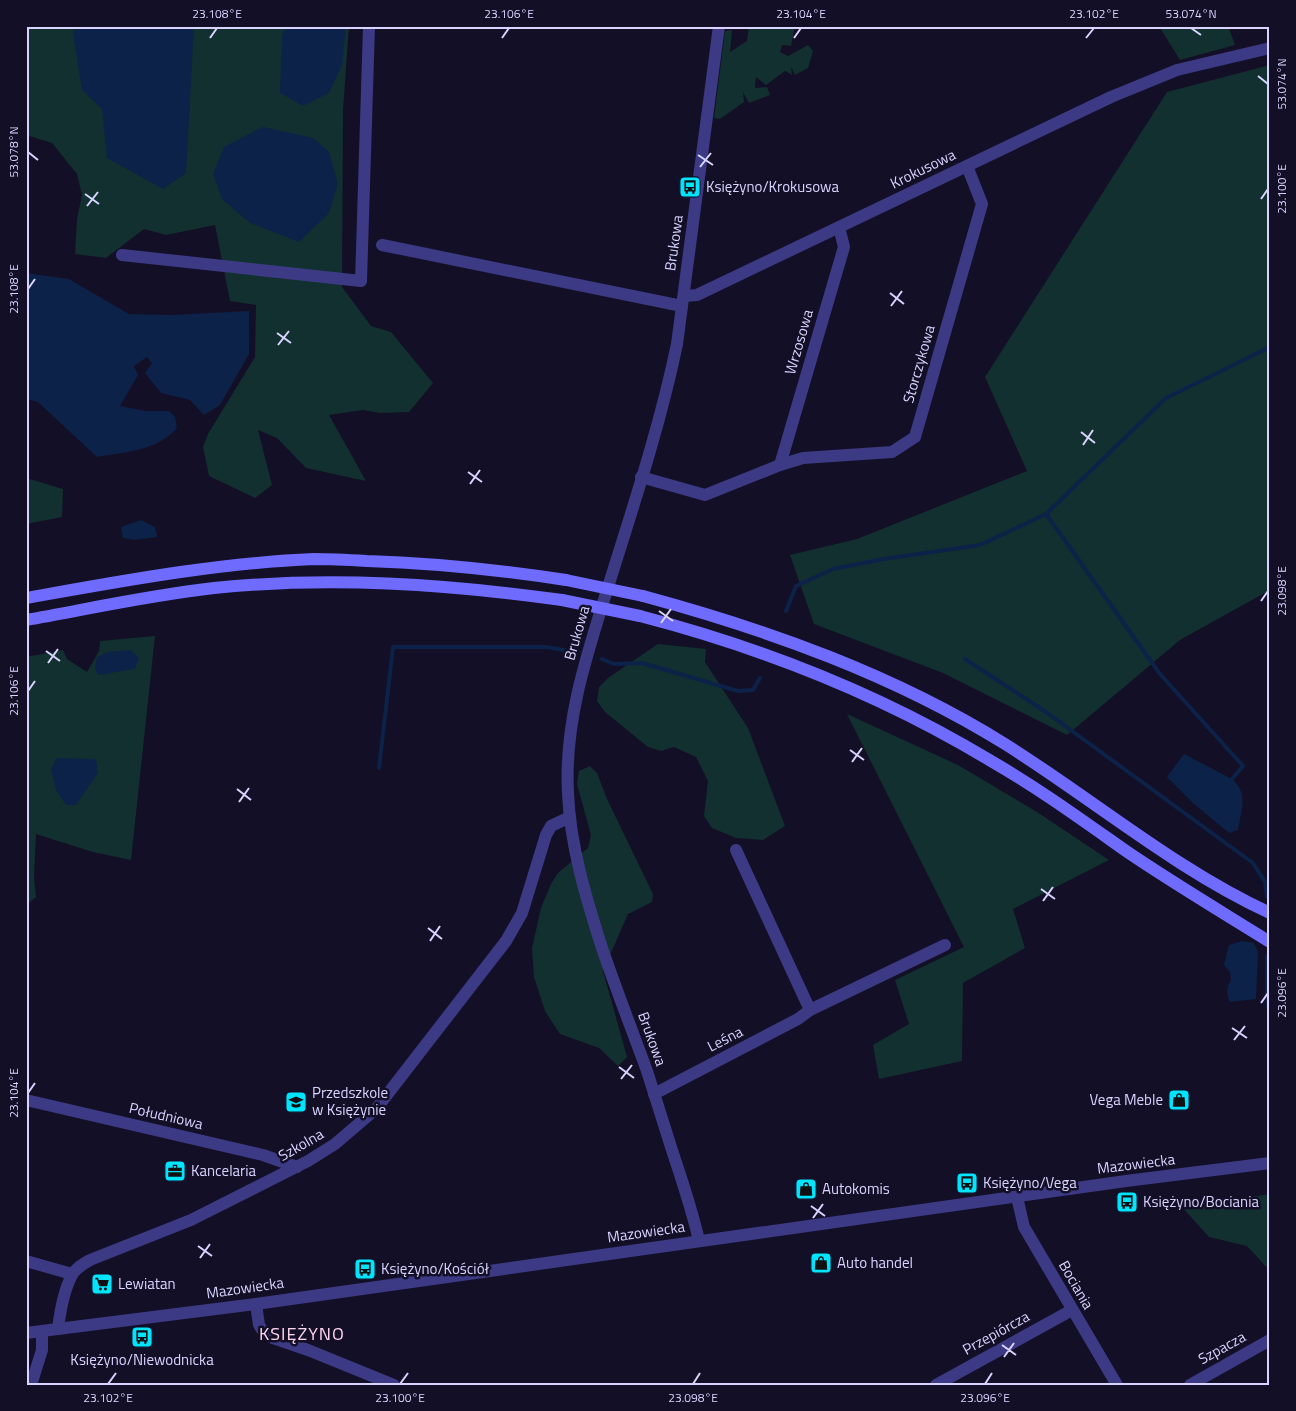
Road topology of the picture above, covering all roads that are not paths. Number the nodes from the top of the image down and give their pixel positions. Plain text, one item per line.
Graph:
1 (369, 26) edge
2 (719, 26) edge
3 (1270, 48) edge
4 (967, 166) junction
5 (839, 227) junction
6 (382, 245) dead end
7 (122, 254) dead end
8 (683, 301) junction
9 (780, 465) junction
10 (641, 477) junction
11 (26, 598) edge
12 (26, 620) edge
13 (570, 817) junction
14 (736, 850) dead end
15 (1270, 913) edge
16 (1270, 942) edge
17 (945, 945) dead end
18 (810, 1010) junction
19 (654, 1094) junction
20 (26, 1100) edge
21 (1270, 1163) edge
22 (297, 1167) junction
23 (1017, 1197) junction
24 (698, 1241) junction
25 (26, 1262) edge
26 (72, 1274) junction
27 (256, 1304) junction
28 (1072, 1310) junction
29 (58, 1329) junction
30 (42, 1331) junction
31 (26, 1333) edge
32 (1270, 1340) edge
33 (31, 1385) edge
34 (394, 1385) edge
35 (936, 1385) edge
36 (1116, 1385) edge
37 (1190, 1385) edge

1 - 7 street
2 - 8 street, Brukowa
3 - 4 street, Krokusowa
4 - 5 street, Krokusowa
4 - 9 street, Storczykowa
5 - 8 street, Krokusowa
5 - 9 street, Wrzosowa
6 - 8 street
8 - 10 street, Brukowa
9 - 10 street, Storczykowa
10 - 13 street, Brukowa
11 - 15 main road, bridge
12 - 16 main road, bridge
13 - 19 street, Brukowa
13 - 22 street, Szkolna
14 - 18 street
17 - 18 street, Leśna
18 - 19 street, Leśna
19 - 24 street, Brukowa
20 - 22 street, Południowa
21 - 23 street, Mazowiecka
22 - 26 street, Szkolna
23 - 24 street, Mazowiecka
23 - 28 street, Bociania
24 - 27 street, Mazowiecka
25 - 26 street
26 - 29 street
27 - 29 street, Mazowiecka
27 - 34 street
28 - 35 street, Przepiórcza
28 - 36 street, Bociania
29 - 30 street, Mazowiecka
30 - 31 street, Mazowiecka
30 - 33 street
32 - 37 street, Szpacza

